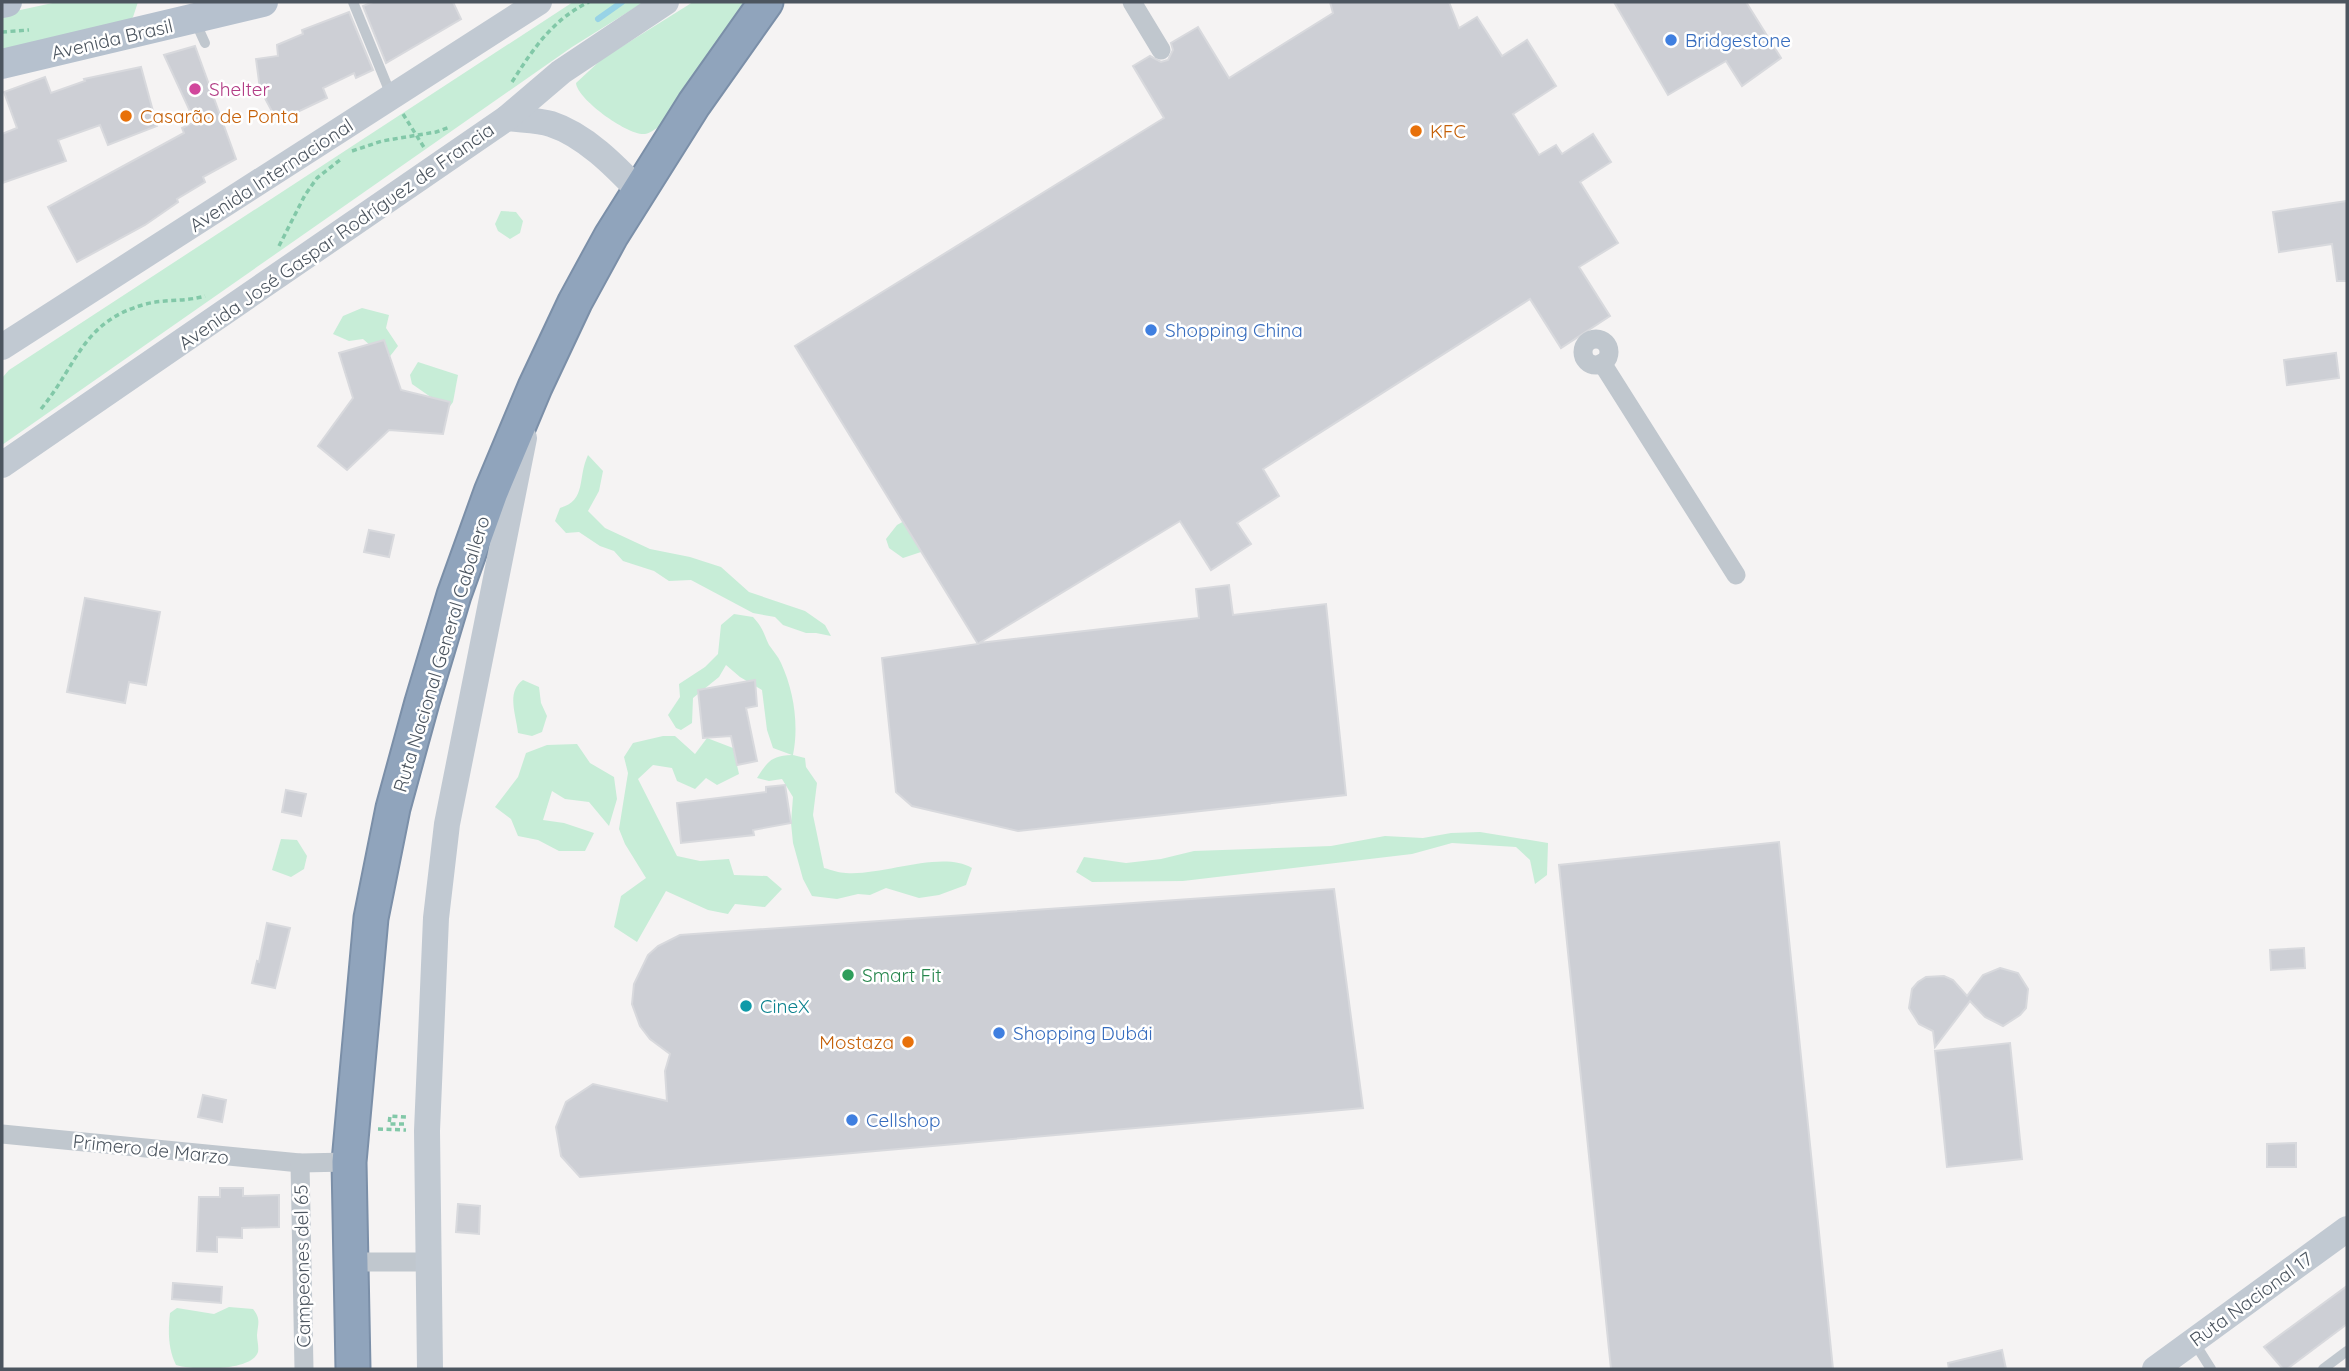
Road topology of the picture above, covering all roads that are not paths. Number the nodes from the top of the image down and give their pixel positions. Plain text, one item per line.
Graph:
1 (8, 2) edge
2 (263, 2) edge
3 (353, 2) edge
4 (539, 2) edge
5 (666, 2) edge
6 (766, 2) edge
7 (786, 2) edge
8 (1132, 2) edge
9 (2, 3) edge
10 (196, 22) edge
11 (738, 43) junction
12 (1161, 50) dead end
13 (2, 64) edge
14 (392, 97) junction
15 (507, 118) junction
16 (639, 191) junction
17 (1587, 337) dead end
18 (2, 347) edge
19 (535, 387) junction
20 (2, 465) edge
21 (1736, 575) dead end
22 (2, 1134) edge
23 (349, 1162) junction
24 (300, 1163) junction
25 (2347, 1229) edge
26 (349, 1262) junction
27 (429, 1262) junction
28 (2193, 1342) junction
29 (2347, 1351) edge
30 (304, 1369) edge
31 (353, 1369) edge
32 (430, 1369) edge
33 (2155, 1369) edge
34 (2211, 1369) edge
35 (2323, 1369) edge

1 - 9 main road
2 - 10 main road, Avenida Brasil
3 - 14 lane
4 - 14 main road, Avenida Internacional
5 - 15 main road, Avenida José Gaspar Rodríguez de Francia
6 - 11 highway, Ruta Nacional General Caballero
7 - 11 highway, Ruta Nacional General Caballero
8 - 12 street
10 - 13 main road, Avenida Brasil
11 - 16 highway, Ruta Nacional General Caballero
14 - 18 main road, Avenida Internacional
15 - 16 main road
15 - 20 main road, Avenida José Gaspar Rodríguez de Francia
16 - 19 highway, Ruta Nacional General Caballero
17 - 21 street
19 - 23 highway, Ruta Nacional General Caballero
19 - 27 main road
22 - 24 street, Primero de Marzo
23 - 24 street, Primero de Marzo
23 - 26 highway, Ruta Nacional General Caballero
24 - 30 street, Campeones del 65
25 - 28 main road, Ruta Nacional 17
26 - 27 street
26 - 31 highway, Ruta Nacional General Caballero
27 - 32 main road
28 - 33 main road, Ruta Nacional 17
28 - 34 lane
29 - 35 lane

